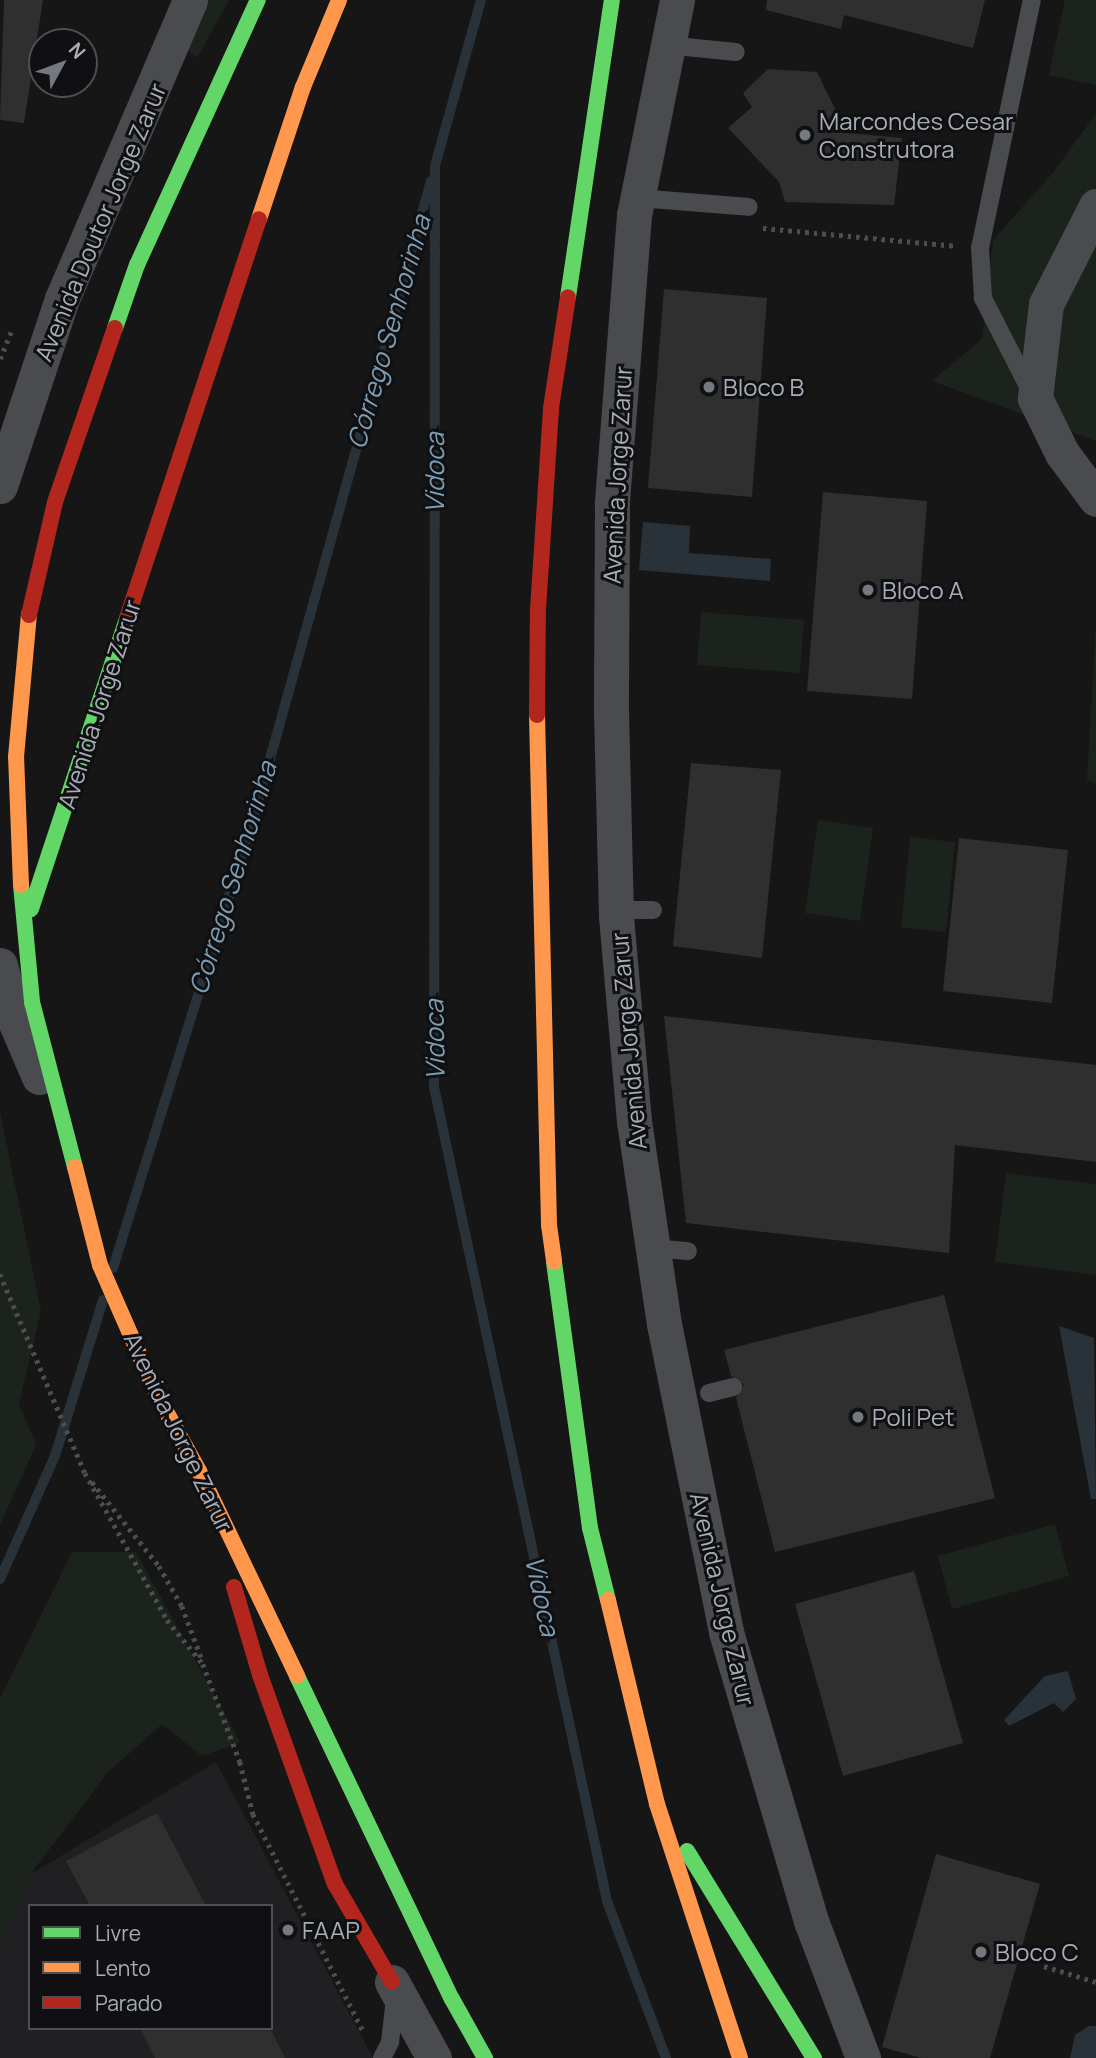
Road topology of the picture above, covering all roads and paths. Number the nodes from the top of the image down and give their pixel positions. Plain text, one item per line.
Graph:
1 (190, 0) edge
2 (258, 0) edge
3 (339, 0) edge
4 (612, 0) edge
5 (677, 0) edge
6 (1032, 0) edge
7 (666, 44) junction
8 (736, 52) dead end
9 (638, 198) junction
10 (1096, 206) edge
11 (749, 207) dead end
12 (758, 227) dead end
13 (980, 248) junction
14 (1035, 398) junction
15 (11, 414) edge
16 (0, 486) edge
17 (1096, 499) edge
18 (616, 910) junction
19 (653, 910) dead end
20 (23, 931) junction
21 (0, 965) edge
22 (60, 1116) junction
23 (652, 1248) junction
24 (688, 1251) dead end
25 (0, 1274) edge
26 (733, 1387) dead end
27 (709, 1393) dead end
28 (199, 1471) junction
29 (85, 1473) junction
30 (203, 1664) junction
31 (657, 1804) junction
32 (1044, 1966) dead end
33 (392, 1982) junction
34 (1096, 1982) edge
35 (366, 2036) dead end
36 (382, 2058) edge
37 (434, 2058) edge
38 (485, 2058) edge
39 (740, 2058) edge
40 (814, 2058) edge
41 (863, 2058) edge

1 - 15 street, Avenida Doutor Jorge Zarur
2 - 20 main road, Avenida Jorge Zarur
3 - 20 main road, Avenida Jorge Zarur
4 - 31 main road
5 - 7 street, Avenida Jorge Zarur
6 - 13 lane
7 - 8 lane
7 - 9 street, Avenida Jorge Zarur
9 - 11 lane
9 - 18 street, Avenida Jorge Zarur
10 - 14 street
12 - 13 path
13 - 14 lane
14 - 17 street
15 - 16 street, Avenida Doutor Jorge Zarur
18 - 19 lane
18 - 23 street, Avenida Jorge Zarur
20 - 22 main road, Avenida Jorge Zarur
21 - 22 street
22 - 28 main road, Avenida Jorge Zarur
23 - 24 lane
23 - 41 street, Avenida Jorge Zarur
25 - 29 path
26 - 27 lane
28 - 33 main road
28 - 38 main road, Avenida Jorge Zarur
29 - 30 path
29 - 30 path
30 - 35 path
31 - 39 main road
31 - 40 main road
32 - 34 path
33 - 36 lane
33 - 37 street

